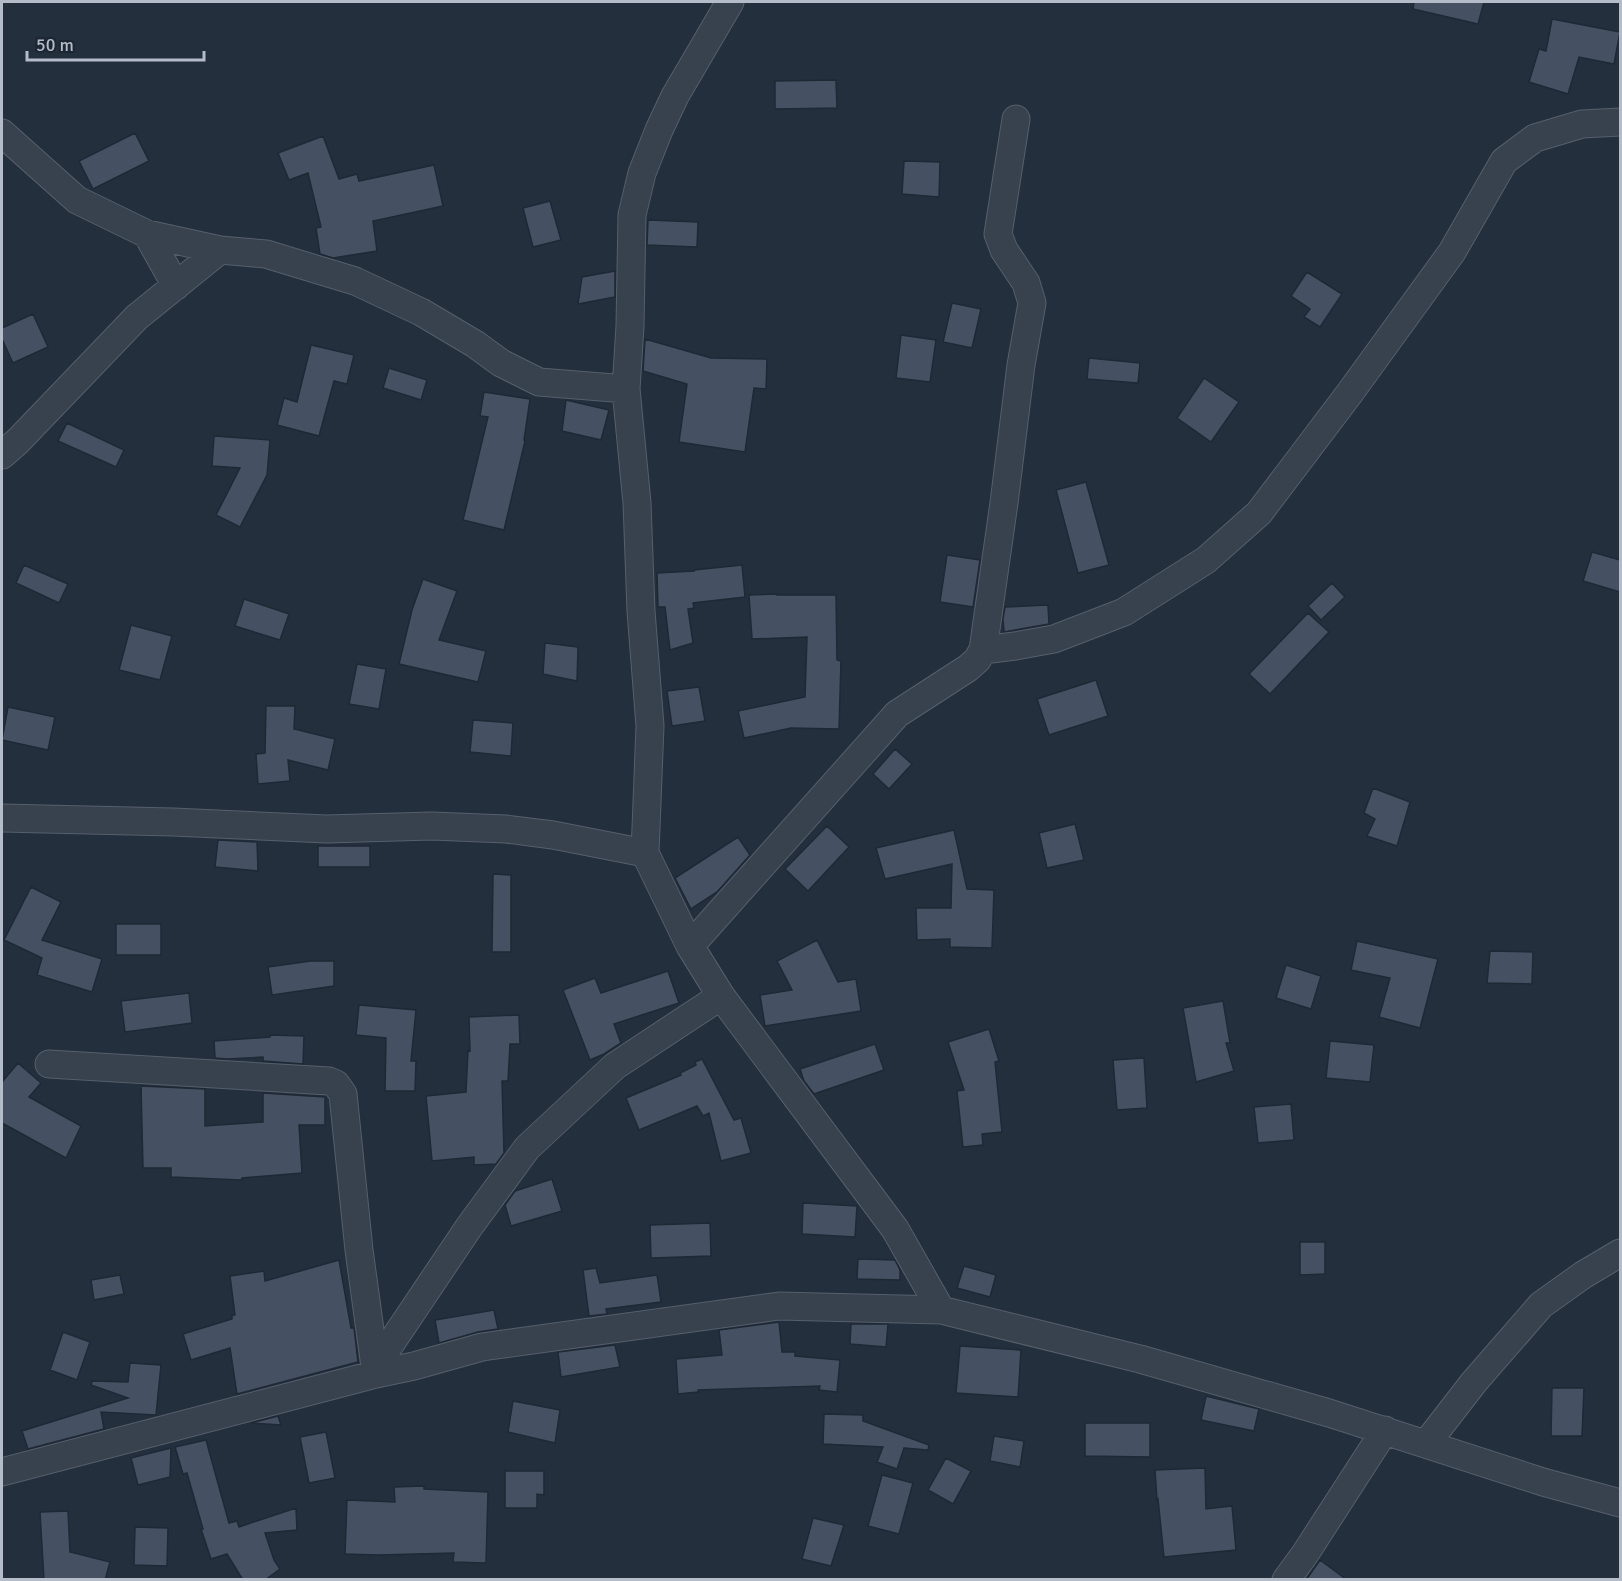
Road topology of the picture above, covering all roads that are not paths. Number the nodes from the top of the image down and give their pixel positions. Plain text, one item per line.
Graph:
1 (730, 2) edge
2 (1016, 119) dead end
3 (1620, 122) edge
4 (2, 133) edge
5 (147, 234) junction
6 (220, 250) junction
7 (176, 286) junction
8 (626, 389) junction
9 (2, 455) edge
10 (983, 650) junction
11 (2, 818) edge
12 (645, 853) junction
13 (690, 946) junction
14 (721, 996) junction
15 (49, 1064) dead end
16 (1620, 1253) edge
17 (941, 1310) junction
18 (376, 1370) junction
19 (1385, 1430) junction
20 (1426, 1444) junction
21 (2, 1472) edge
22 (1620, 1503) edge
23 (1286, 1580) edge

1 - 8 street
2 - 10 street
3 - 10 street
4 - 5 street
5 - 6 street
5 - 7 street
6 - 7 street
6 - 8 street
7 - 9 street
8 - 12 street
10 - 13 street
11 - 12 street
12 - 13 street
13 - 14 street
14 - 17 street
14 - 18 street
15 - 18 street
16 - 20 street
17 - 18 street
17 - 19 street
18 - 21 street
19 - 20 street
19 - 23 street
20 - 22 street

